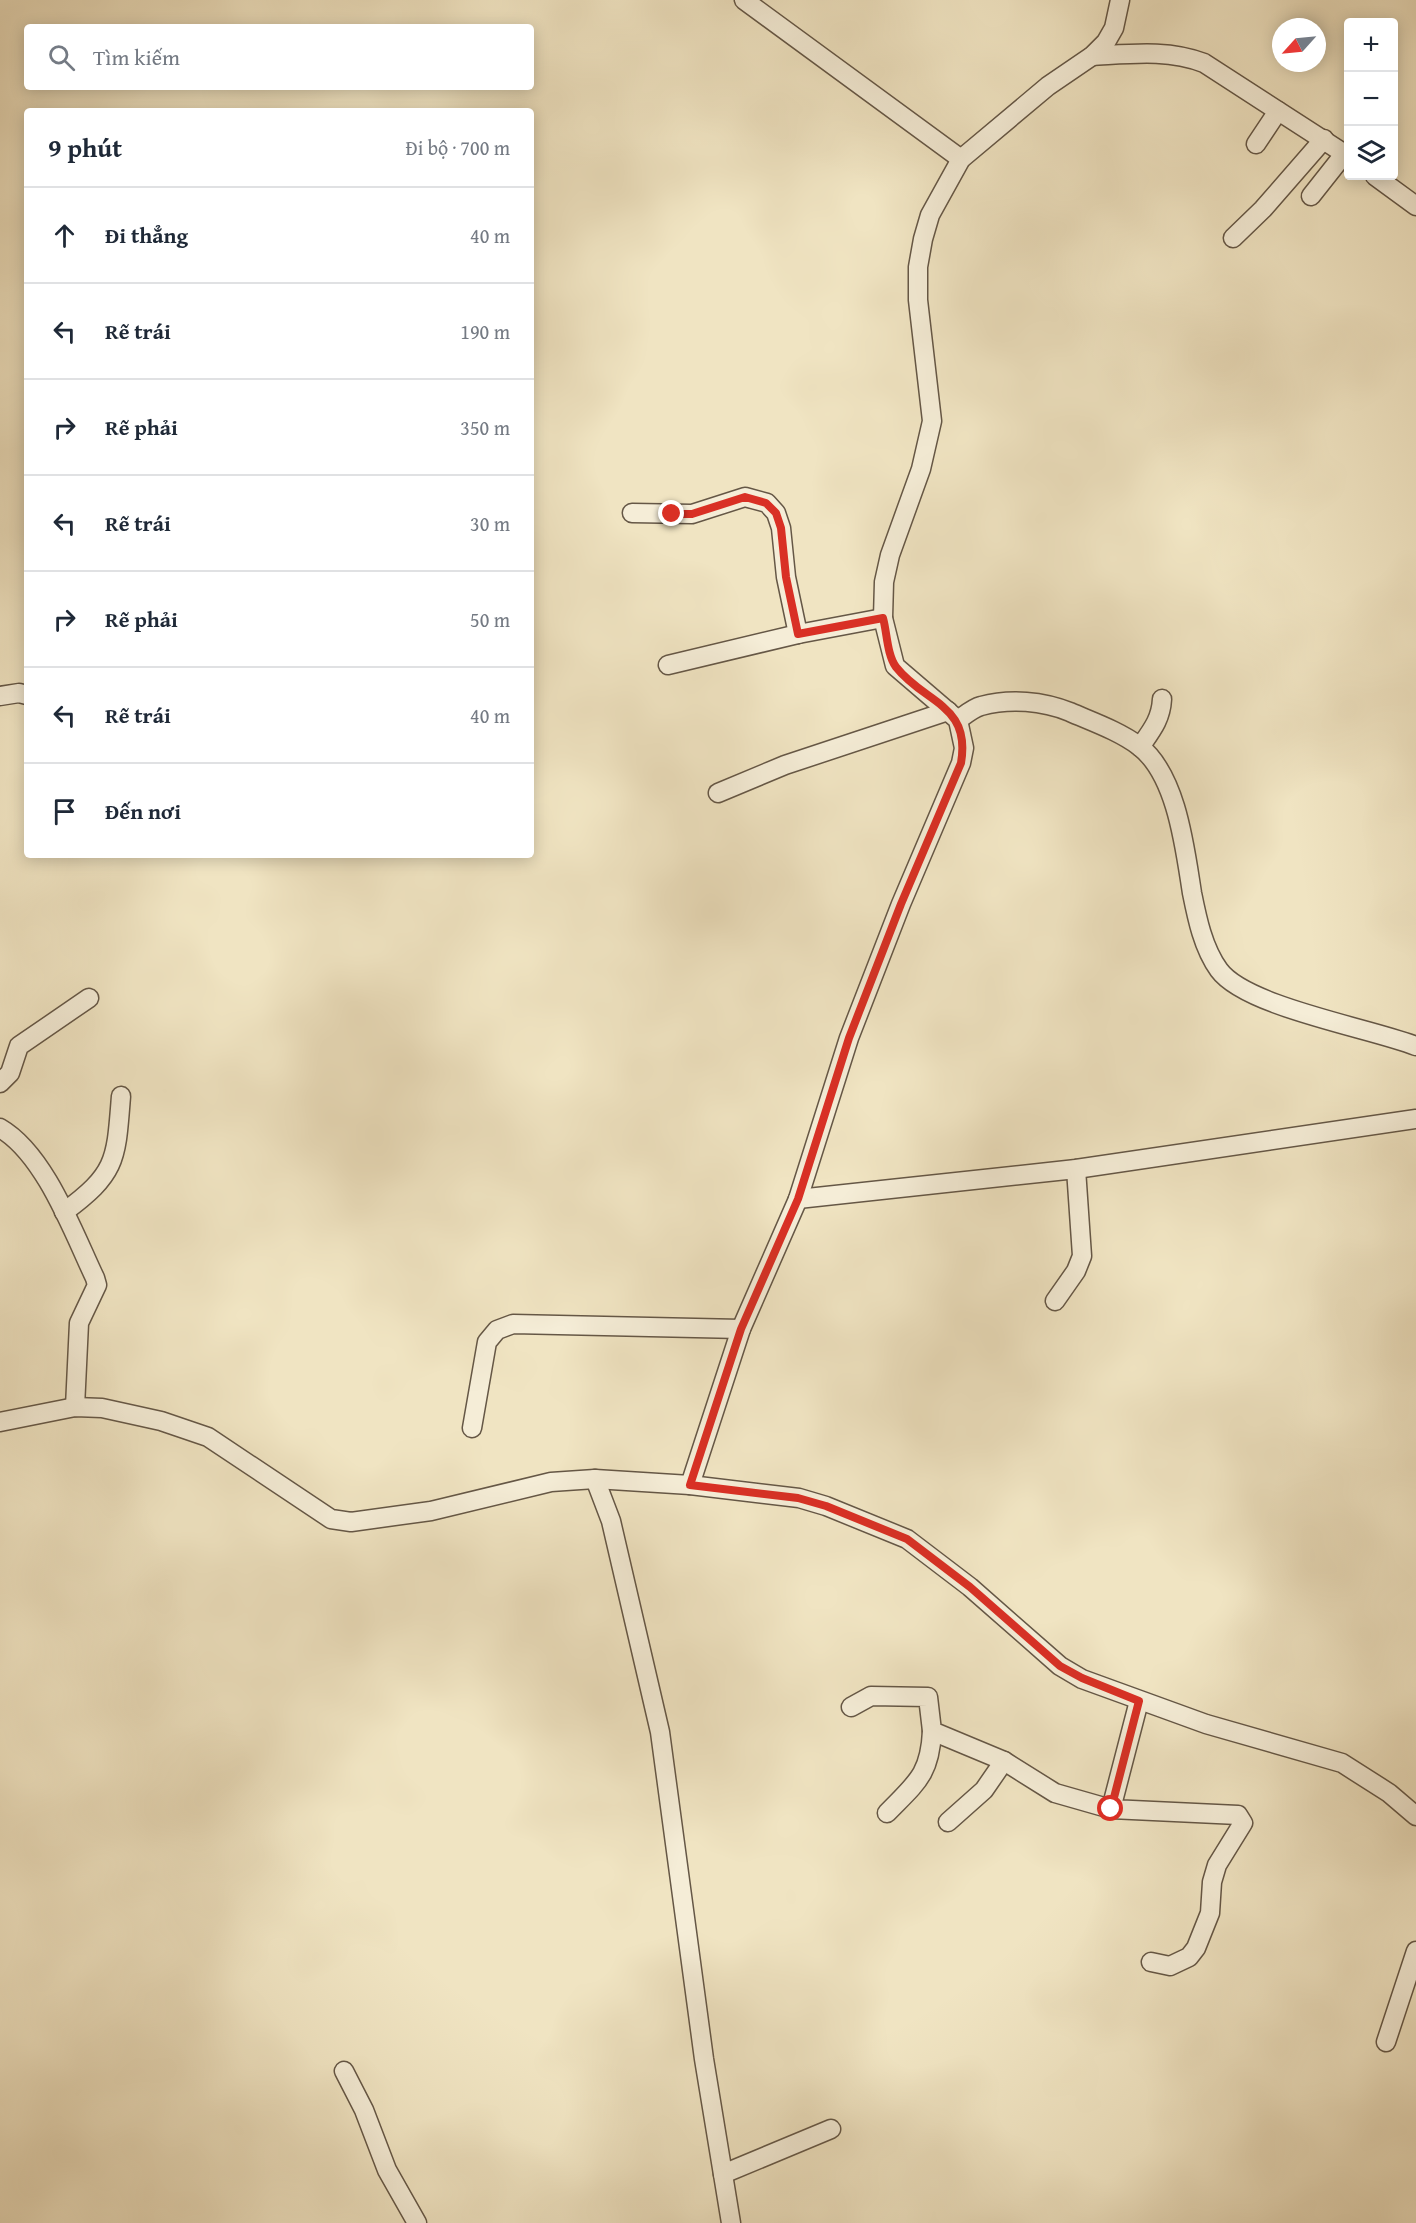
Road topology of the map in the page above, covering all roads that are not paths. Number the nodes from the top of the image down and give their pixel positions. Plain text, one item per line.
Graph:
1 (744, 0) edge
2 (1120, 0) edge
3 (1092, 56) junction
4 (1278, 111) junction
5 (1324, 139) junction
6 (1256, 144) dead end
7 (1344, 153) edge
8 (1344, 156) edge
9 (961, 159) junction
10 (1380, 180) edge
11 (1311, 196) dead end
12 (1416, 206) edge
13 (1233, 238) dead end
14 (632, 513) dead end
15 (883, 618) junction
16 (798, 634) junction
17 (668, 665) dead end
18 (24, 694) edge
19 (0, 696) edge
20 (1162, 699) dead end
21 (953, 715) junction
22 (1140, 747) junction
23 (718, 793) dead end
24 (89, 998) dead end
25 (1416, 1046) edge
26 (0, 1083) edge
27 (121, 1096) dead end
28 (1416, 1119) edge
29 (0, 1128) edge
30 (1076, 1168) junction
31 (798, 1199) junction
32 (63, 1212) junction
33 (1055, 1301) dead end
34 (741, 1329) junction
35 (75, 1407) junction
36 (0, 1422) edge
37 (472, 1428) dead end
38 (595, 1479) junction
39 (690, 1485) junction
40 (1139, 1701) junction
41 (851, 1707) dead end
42 (932, 1731) junction
43 (1004, 1761) junction
44 (1111, 1809) junction
45 (887, 1813) dead end
46 (1416, 1816) edge
47 (948, 1822) dead end
48 (1416, 1951) edge
49 (1151, 1962) dead end
50 (1386, 2042) dead end
51 (344, 2072) dead end
52 (831, 2129) dead end
53 (723, 2174) junction
54 (417, 2223) edge
55 (731, 2223) edge

1 - 9 street
2 - 3 street
3 - 4 street
3 - 9 street
4 - 5 street
4 - 6 street
5 - 7 street
5 - 13 street
8 - 11 street
9 - 15 street
10 - 12 street
14 - 16 street
15 - 16 street
15 - 21 street
16 - 17 street
18 - 19 street
20 - 22 street
21 - 22 street
21 - 23 street
21 - 31 street
22 - 25 street
24 - 26 street
27 - 32 street
28 - 30 street
29 - 32 street
30 - 31 street
30 - 33 street
31 - 34 street
32 - 35 street
34 - 37 street
34 - 39 street
35 - 36 street
35 - 38 street
38 - 39 street
38 - 53 street
39 - 40 street
40 - 44 street
40 - 46 street
41 - 42 street
42 - 43 street
42 - 45 street
43 - 44 street
43 - 47 street
44 - 49 street
48 - 50 street
51 - 54 street
52 - 53 street
53 - 55 street

